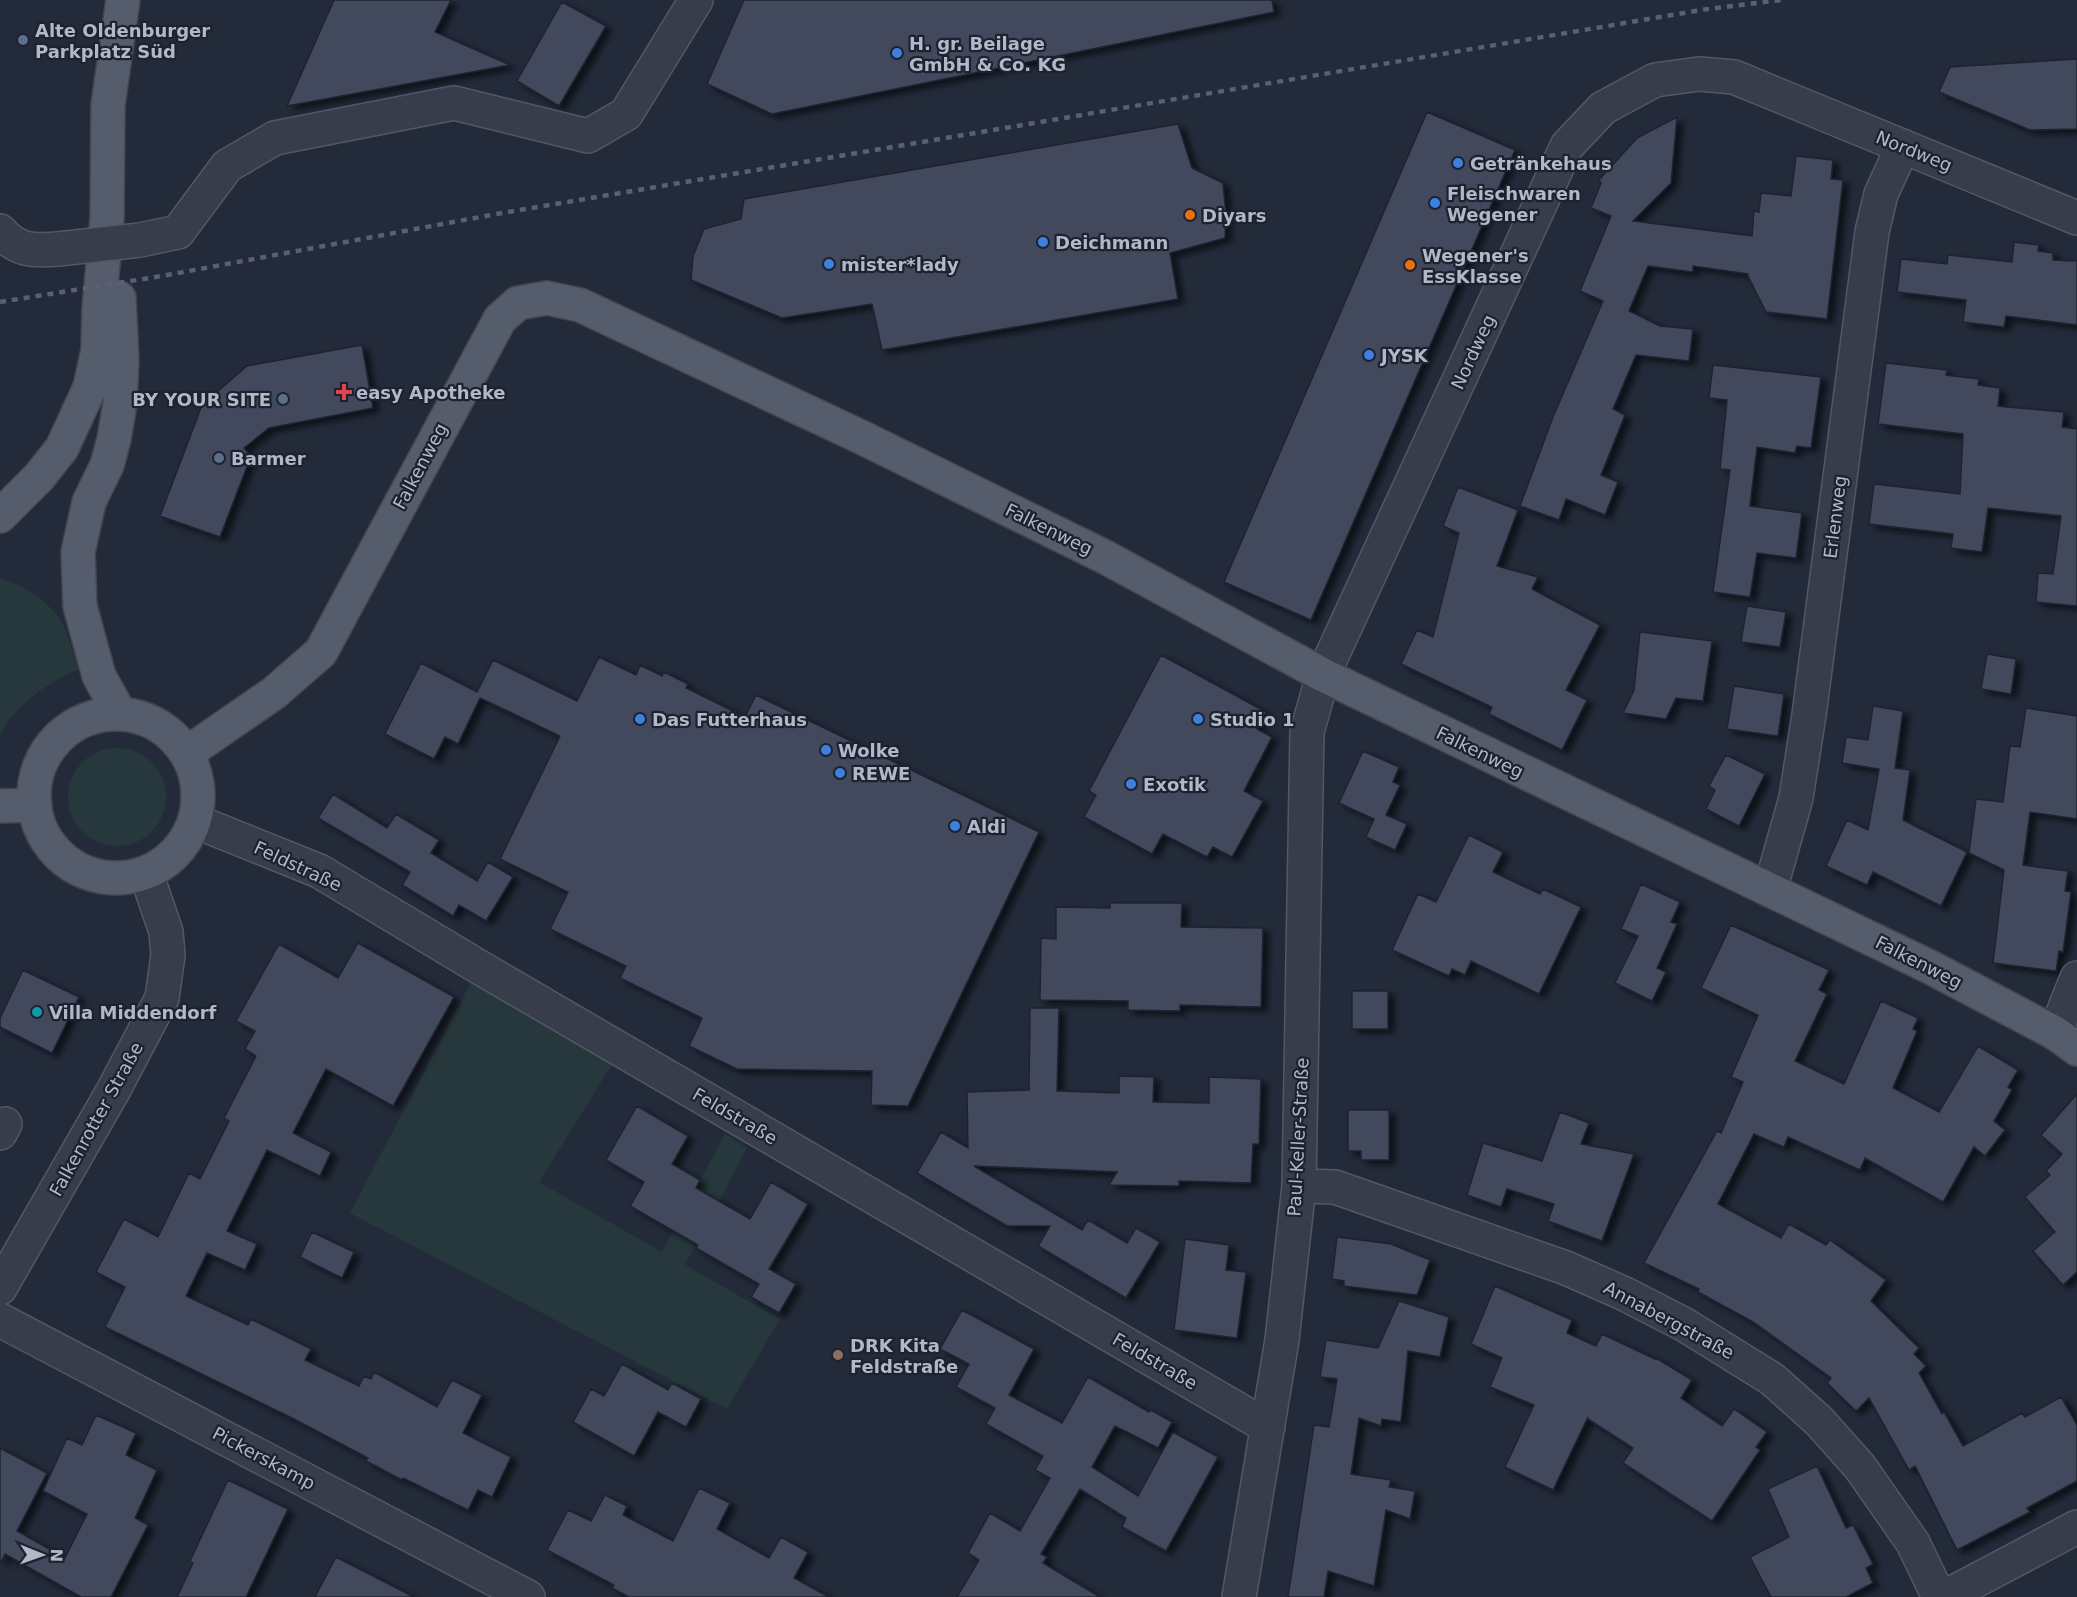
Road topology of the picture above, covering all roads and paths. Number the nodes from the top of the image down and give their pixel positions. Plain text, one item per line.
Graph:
1 (123, 0) edge
2 (696, 0) edge
3 (1903, 146) junction
4 (2077, 218) edge
5 (107, 219) junction
6 (0, 231) edge
7 (0, 516) edge
8 (1323, 675) junction
9 (120, 714) junction
10 (187, 753) junction
11 (34, 805) junction
12 (0, 806) edge
13 (195, 821) junction
14 (146, 873) junction
15 (1770, 890) junction
16 (2077, 978) edge
17 (2066, 1041) edge
18 (1299, 1186) junction
19 (0, 1288) edge
20 (0, 1320) edge
21 (1268, 1427) junction
22 (2077, 1527) edge
23 (528, 1597) edge
24 (1239, 1597) edge
25 (1939, 1597) edge
26 (1945, 1597) edge

1 - 5 main road
2 - 6 street, bridge
3 - 4 street, Nordweg
3 - 8 street, Nordweg
3 - 15 street, Erlenweg
5 - 7 main road
5 - 9 main road
8 - 10 main road, Falkenweg
8 - 15 main road, Falkenweg
8 - 18 street, Paul-Keller-Straße
9 - 10 main road
9 - 11 main road
10 - 13 main road
11 - 12 main road
11 - 14 main road
13 - 14 main road
13 - 21 street, Feldstraße
14 - 19 street, Falkenrotter Straße
15 - 17 main road, Falkenweg
16 - 17 street
18 - 21 street, Paul-Keller-Straße
18 - 25 street, Annabergstraße
20 - 23 street, Pickerskamp
21 - 24 street, Paul-Keller-Straße
22 - 26 street

